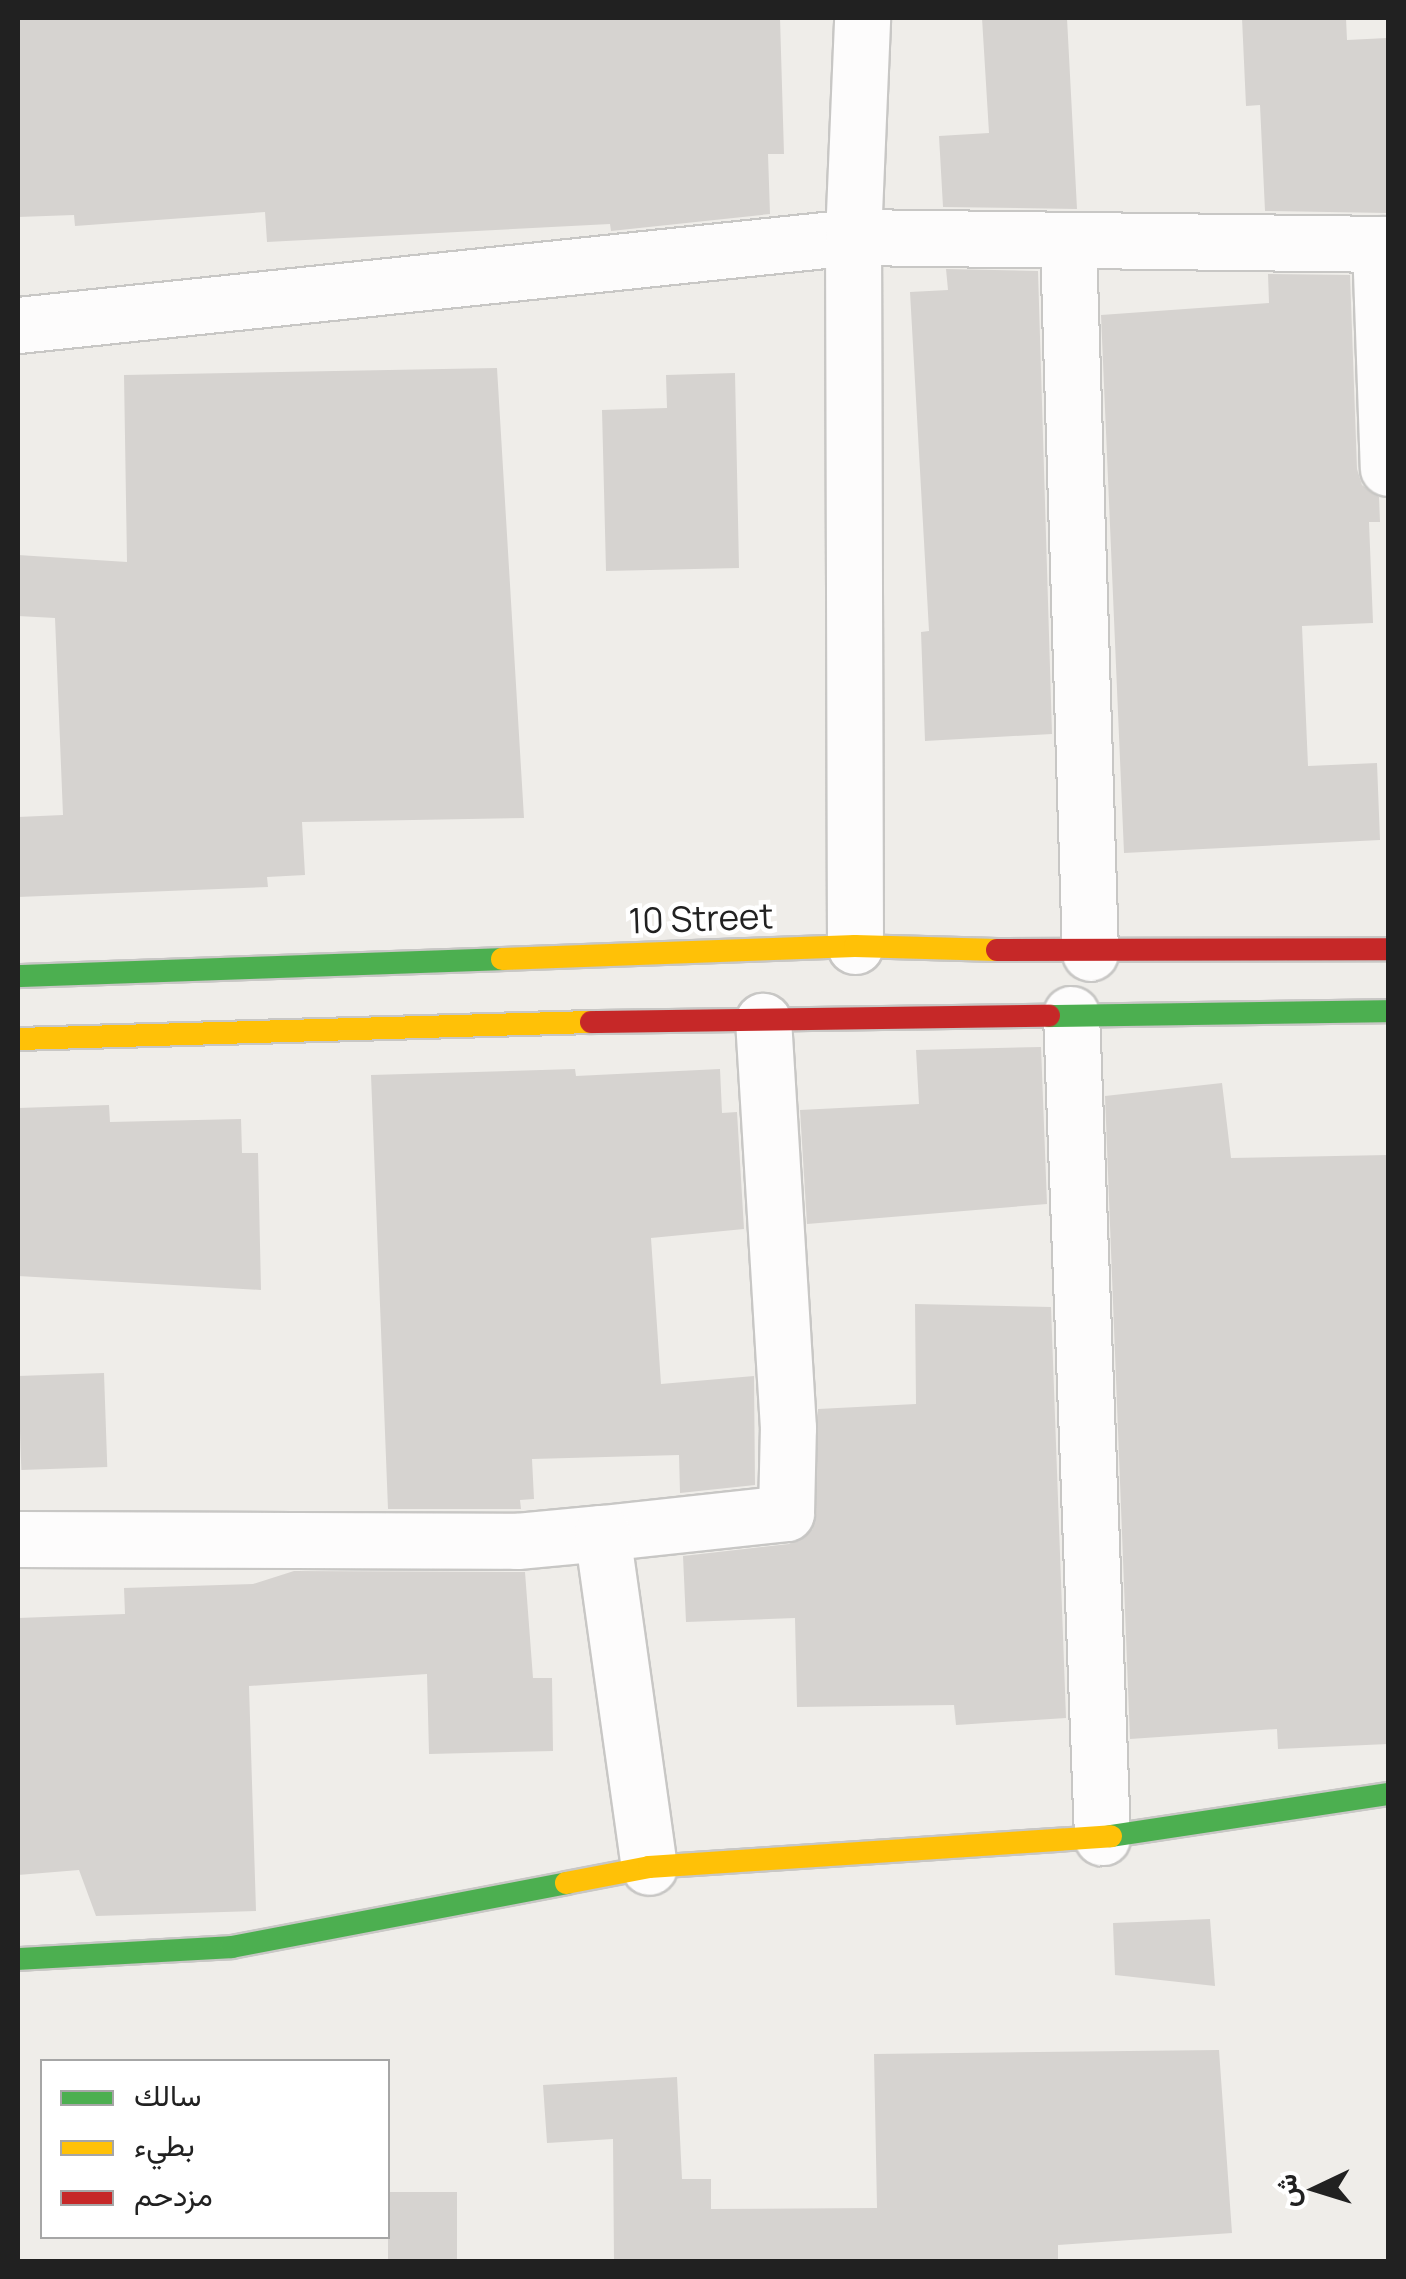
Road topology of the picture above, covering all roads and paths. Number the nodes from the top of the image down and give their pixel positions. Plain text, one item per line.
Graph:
1 (862, 18) edge
2 (853, 237) junction
3 (1384, 244) edge
4 (1068, 245) junction
5 (18, 325) edge
6 (1388, 468) edge
7 (854, 946) junction
8 (1388, 948) edge
9 (1090, 953) junction
10 (18, 976) edge
11 (1388, 1011) edge
12 (1071, 1014) junction
13 (763, 1021) junction
14 (18, 1040) edge
15 (602, 1533) junction
16 (18, 1539) edge
17 (1388, 1794) edge
18 (1102, 1837) junction
19 (649, 1867) junction
20 (18, 1959) edge

1 - 2 street
2 - 4 street
2 - 5 street
2 - 7 street
3 - 4 street
3 - 6 street
4 - 9 street
7 - 9 main road, 10 Street
7 - 10 main road, 10 Street
8 - 9 main road, 10 Street
11 - 12 main road
12 - 13 main road
12 - 18 street
13 - 14 main road
13 - 15 street
15 - 16 street
15 - 19 street
17 - 18 main road
18 - 19 main road
19 - 20 main road

